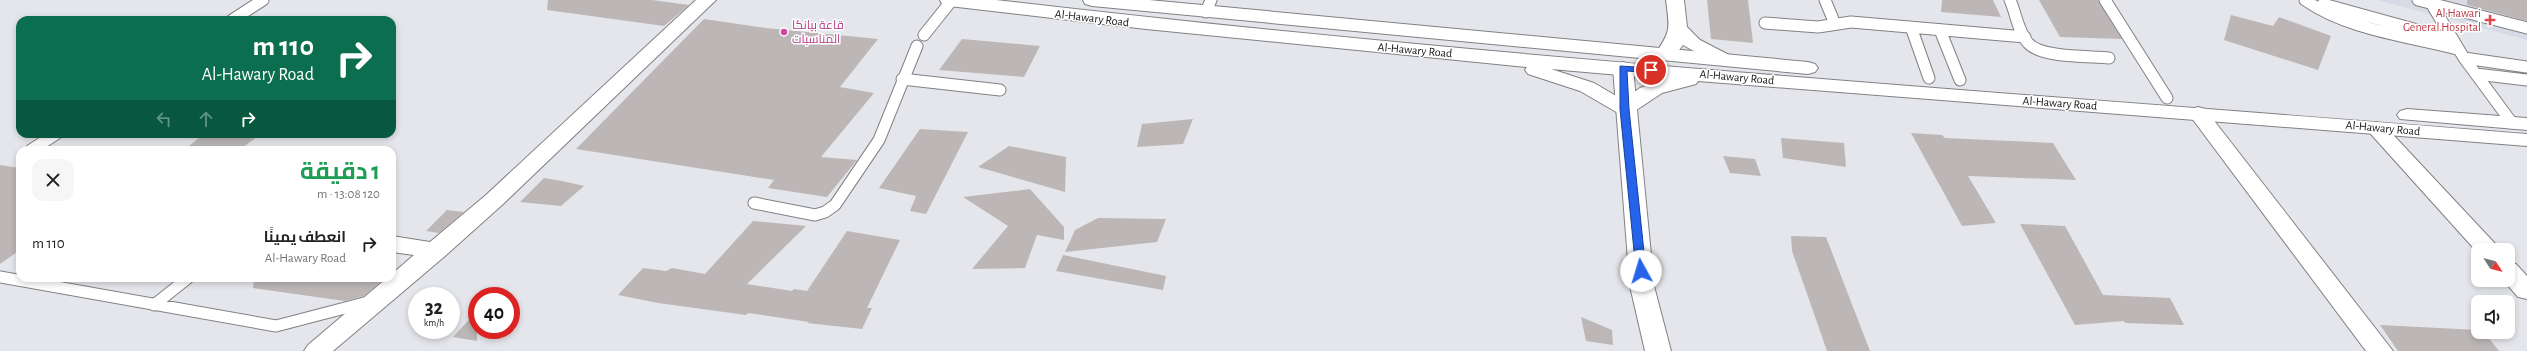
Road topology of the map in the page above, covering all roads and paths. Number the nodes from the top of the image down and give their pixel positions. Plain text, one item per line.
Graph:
1 (263, 0) edge
2 (707, 0) edge
3 (951, 0) edge
4 (1092, 0) edge
5 (1675, 0) edge
6 (1825, 0) edge
7 (2010, 0) edge
8 (2105, 0) edge
9 (2306, 0) edge
10 (2418, 0) edge
11 (2429, 2) edge
12 (1209, 6) edge
13 (238, 16) edge
14 (1765, 23) dead end
15 (1835, 24) junction
16 (1911, 27) junction
17 (2527, 28) edge
18 (1940, 30) junction
19 (1680, 31) junction
20 (924, 35) dead end
21 (2025, 38) junction
22 (2452, 40) junction
23 (917, 46) dead end
24 (2458, 49) junction
25 (1664, 56) junction
26 (1487, 57) junction
27 (2109, 58) dead end
28 (2464, 58) junction
29 (1724, 60) junction
30 (2527, 67) edge
31 (1623, 68) junction
32 (2476, 74) junction
33 (1736, 77) junction
34 (1929, 78) junction
35 (902, 79) junction
36 (1960, 80) junction
37 (2527, 80) edge
38 (1000, 90) dead end
39 (2166, 98) junction
40 (1625, 109) junction
41 (2198, 113) junction
42 (2519, 123) edge
43 (2376, 128) junction
44 (50, 138) edge
45 (2527, 140) edge
46 (37, 146) edge
47 (754, 203) dead end
48 (2483, 243) edge
49 (396, 245) edge
50 (437, 251) junction
51 (0, 277) edge
52 (2515, 278) edge
53 (16, 280) edge
54 (28, 282) edge
55 (183, 282) edge
56 (2527, 291) edge
57 (378, 300) junction
58 (154, 305) junction
59 (317, 351) edge
60 (1658, 351) edge
61 (2380, 351) edge

1 - 13 lane
2 - 50 main road
3 - 20 lane
3 - 26 main road, Al-Hawary Road
4 - 12 main road, Al-Hawary Road
5 - 19 main road
6 - 15 lane
7 - 21 lane
8 - 39 lane
9 - 22 lane
9 - 24 lane
10 - 11 lane
11 - 17 lane
11 - 22 lane
12 - 25 main road, Al-Hawary Road
14 - 15 lane
15 - 16 lane
16 - 18 lane
16 - 34 lane
18 - 21 lane
18 - 36 lane
19 - 25 main road
19 - 29 main road
21 - 27 lane
22 - 24 lane
23 - 35 lane
24 - 28 lane
25 - 29 main road, Al-Hawary Road
26 - 31 main road, Al-Hawary Road
26 - 40 main road
28 - 30 lane
28 - 32 lane
29 - 34 main road, Al-Hawary Road
31 - 33 main road, Al-Hawary Road
31 - 40 main road
32 - 37 lane
32 - 42 lane
33 - 40 main road
33 - 41 main road, Al-Hawary Road
34 - 36 main road, Al-Hawary Road
35 - 38 lane
35 - 47 lane
36 - 39 main road, Al-Hawary Road
39 - 42 main road, Al-Hawary Road
40 - 60 main road
41 - 43 main road, Al-Hawary Road
41 - 61 main road
43 - 45 main road, Al-Hawary Road
43 - 48 main road
44 - 46 lane
49 - 50 main road
50 - 57 main road
51 - 53 lane
52 - 56 main road
54 - 58 lane
55 - 58 lane
57 - 58 lane
57 - 59 main road

